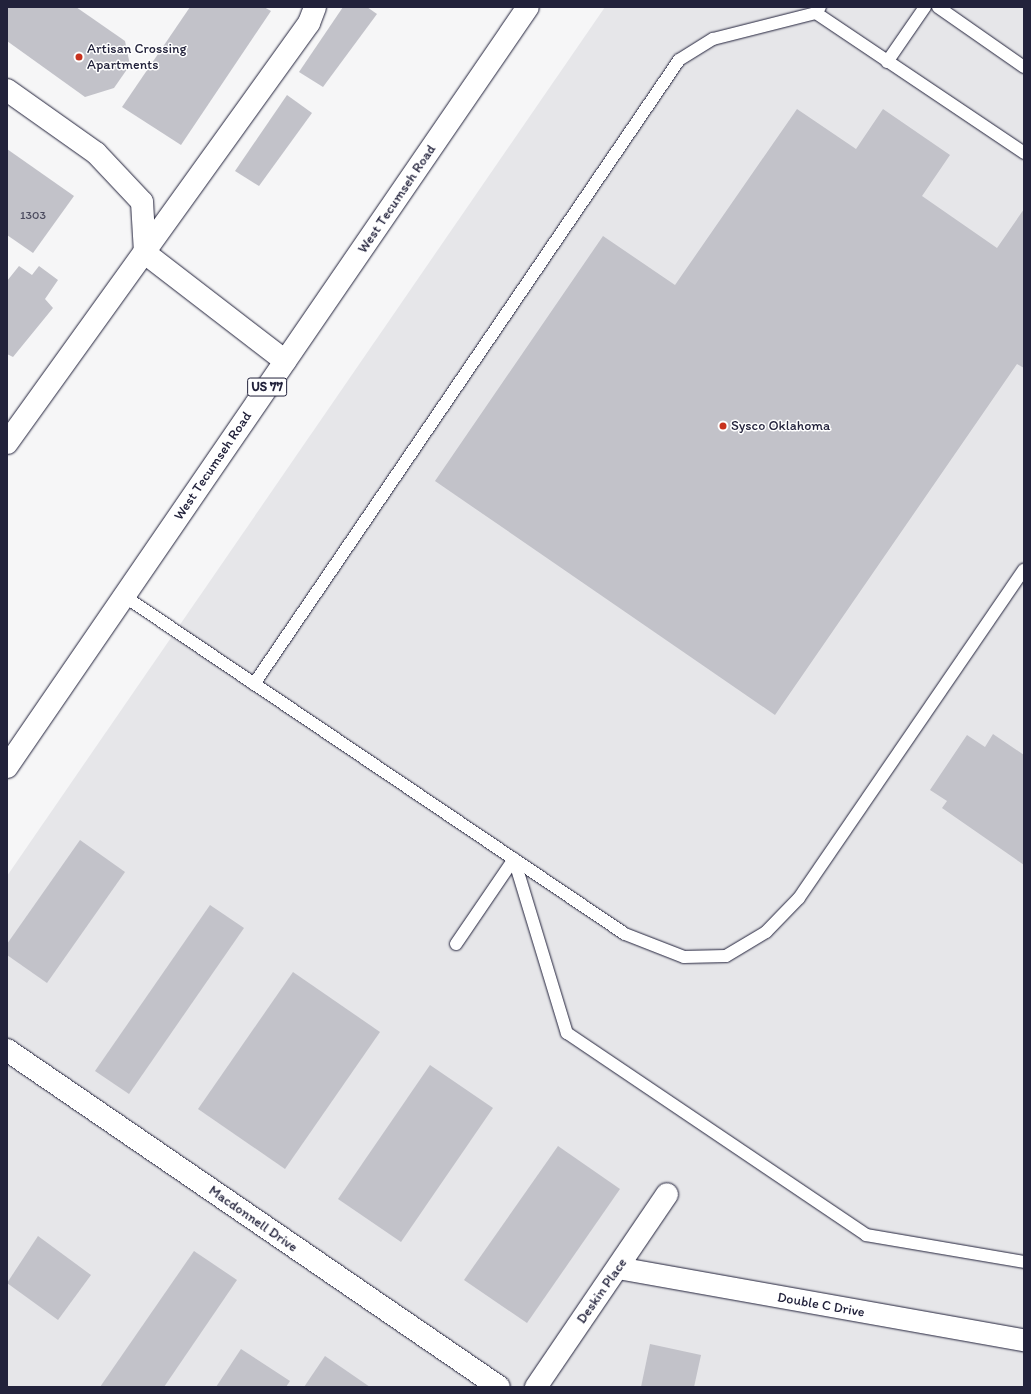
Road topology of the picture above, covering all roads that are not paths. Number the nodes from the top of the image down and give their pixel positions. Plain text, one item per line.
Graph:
1 (315, 7) edge
2 (528, 7) edge
3 (925, 7) edge
4 (938, 7) edge
5 (818, 10) edge
6 (887, 62) junction
7 (1024, 67) edge
8 (7, 90) edge
9 (1024, 153) edge
10 (145, 253) junction
11 (285, 361) junction
12 (7, 444) edge
13 (1024, 570) edge
14 (124, 596) junction
15 (254, 684) junction
16 (11, 753) edge
17 (514, 859) junction
18 (456, 944) dead end
19 (7, 1050) edge
20 (667, 1194) dead end
21 (1024, 1262) edge
22 (618, 1268) junction
23 (1024, 1340) edge
24 (499, 1387) edge
25 (536, 1387) edge

1 - 10 street
2 - 11 street, West Tecumseh Road / US 77
3 - 6 lane
4 - 7 lane
5 - 6 lane
5 - 15 lane
6 - 9 lane
8 - 10 street
10 - 11 street
10 - 12 street
11 - 14 street, West Tecumseh Road / US 77
13 - 17 lane
14 - 15 lane
14 - 16 street, West Tecumseh Road / US 77
15 - 17 lane
17 - 18 lane
17 - 21 lane
19 - 24 street, Macdonnell Drive
20 - 22 street, Deskin Place
22 - 23 street, Double C Drive
22 - 25 street, Deskin Place

